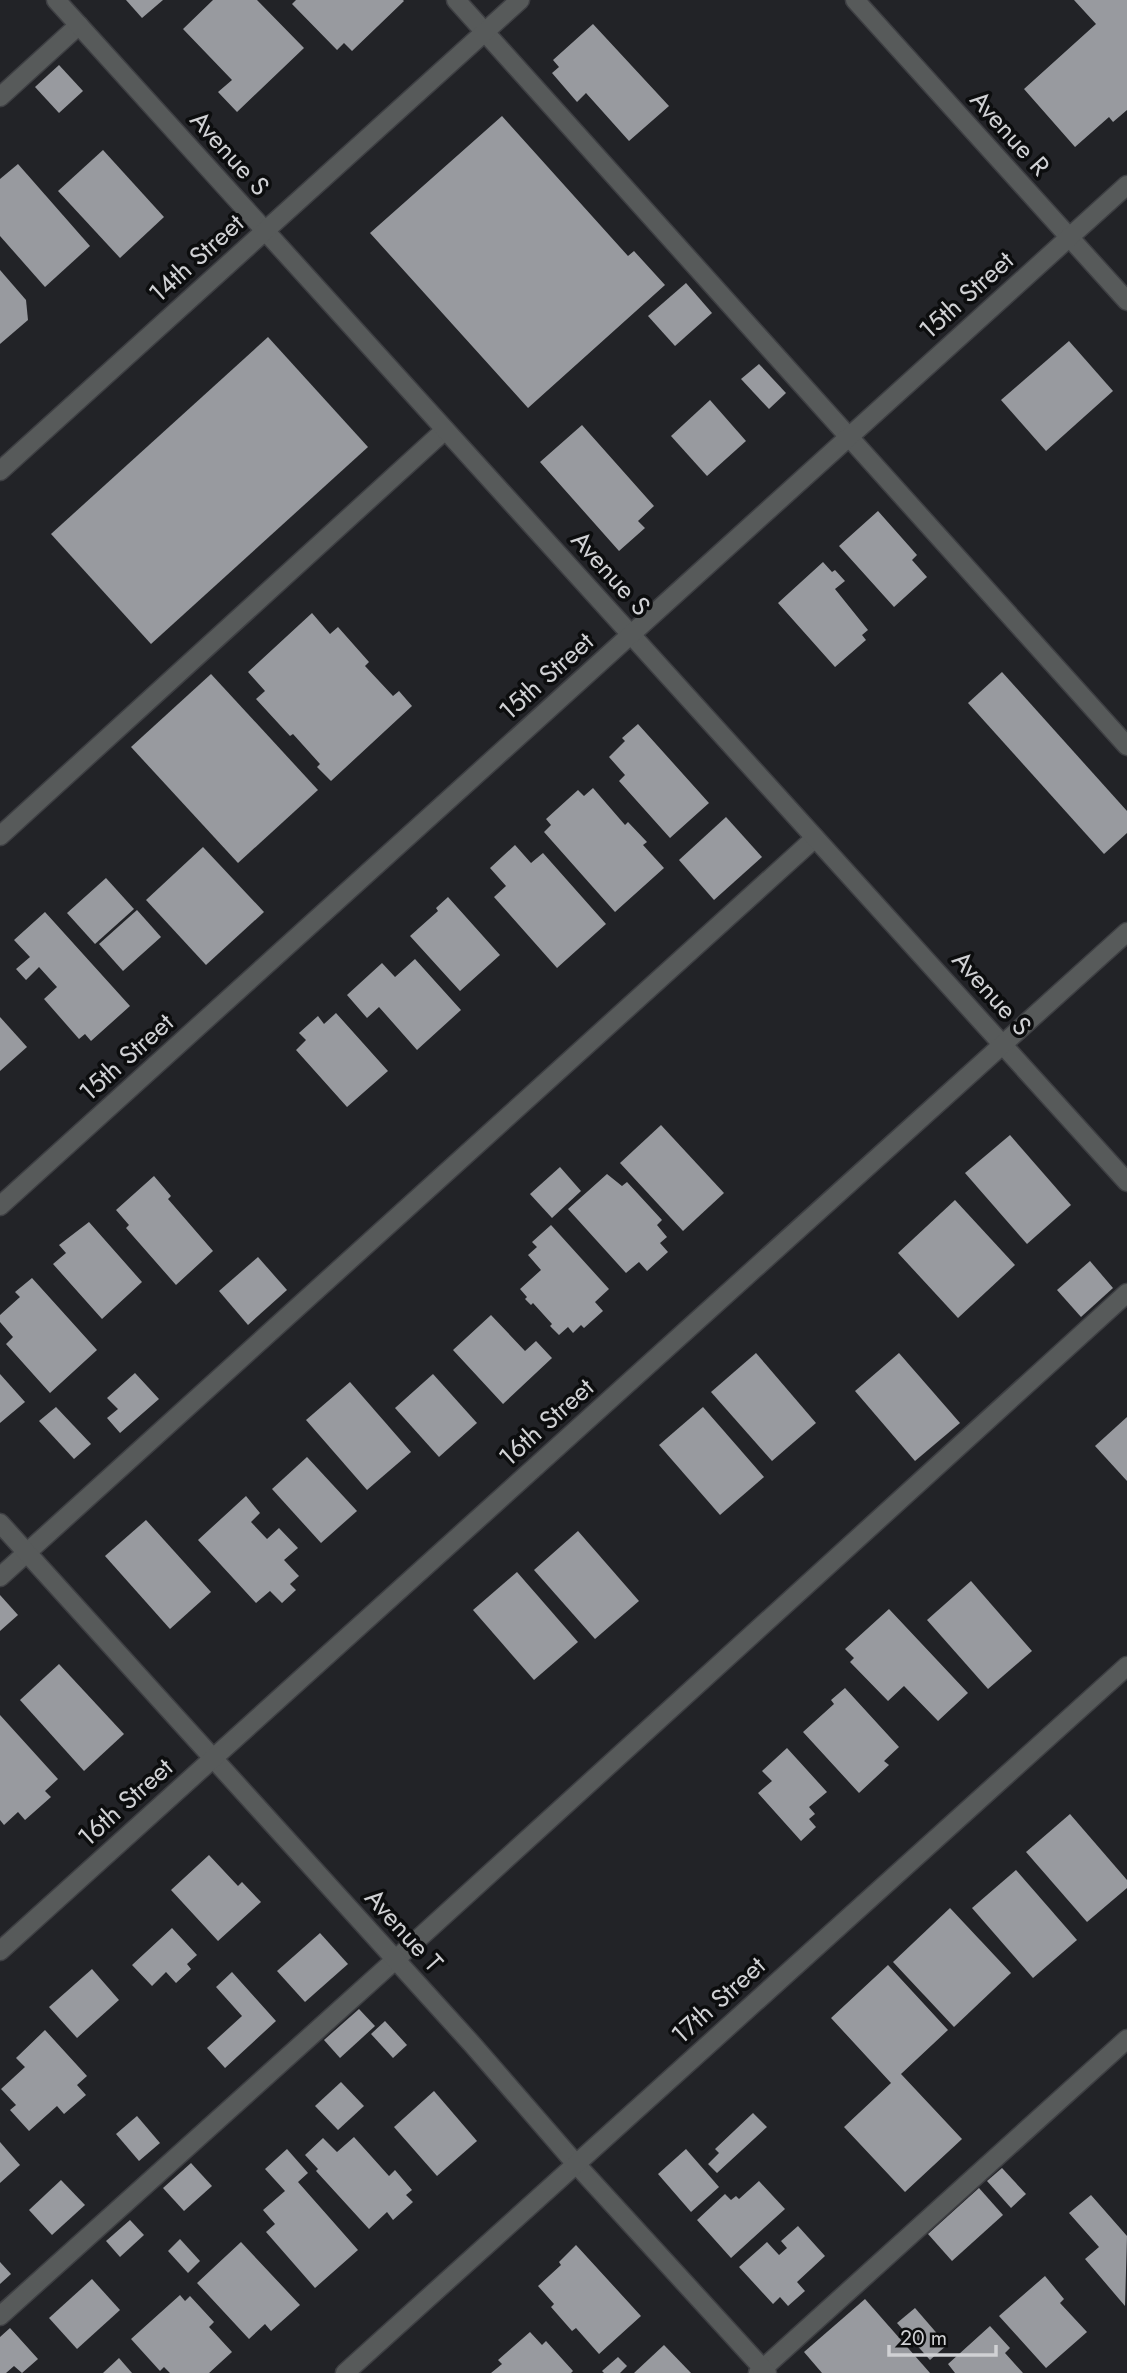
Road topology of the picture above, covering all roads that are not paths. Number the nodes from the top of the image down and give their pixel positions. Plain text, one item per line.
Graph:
1 (56, 0) edge
2 (456, 0) edge
3 (520, 0) edge
4 (855, 0) edge
5 (79, 25) junction
6 (485, 32) junction
7 (0, 97) edge
8 (1127, 185) edge
9 (265, 230) junction
10 (1069, 237) junction
11 (1127, 301) edge
12 (445, 430) junction
13 (849, 437) junction
14 (0, 471) edge
15 (631, 634) junction
16 (1127, 746) edge
17 (0, 836) edge
18 (815, 838) junction
19 (1127, 932) edge
20 (1003, 1044) junction
21 (1127, 1182) edge
22 (0, 1206) edge
23 (1127, 1293) edge
24 (0, 1523) edge
25 (27, 1553) junction
26 (0, 1577) edge
27 (1127, 1666) edge
28 (213, 1758) junction
29 (0, 1951) edge
30 (395, 1960) junction
31 (1127, 2039) edge
32 (576, 2164) junction
33 (0, 2316) edge
34 (763, 2371) edge
35 (345, 2373) edge

1 - 5 street, Avenue S
2 - 6 street
3 - 6 street, 14th Street
4 - 10 street, Avenue R
5 - 7 street
5 - 9 street, Avenue S
6 - 9 street, 14th Street
6 - 13 street
8 - 10 street, 15th Street
9 - 12 street, Avenue S
9 - 14 street, 14th Street
10 - 11 street, Avenue R
10 - 13 street, 15th Street
12 - 15 street, Avenue S
12 - 17 street
13 - 15 street, 15th Street
13 - 16 street
15 - 18 street, Avenue S
15 - 22 street, 15th Street
18 - 20 street, Avenue S
18 - 25 street
19 - 20 street, 16th Street
20 - 21 street, Avenue S
20 - 28 street, 16th Street
23 - 30 street
24 - 25 street, Avenue T
25 - 26 street
25 - 28 street, Avenue T
27 - 32 street, 17th Street
28 - 29 street, 16th Street
28 - 30 street, Avenue T
30 - 32 street, Avenue T
30 - 33 street
31 - 34 street
32 - 34 street, Avenue T
32 - 35 street, 17th Street

